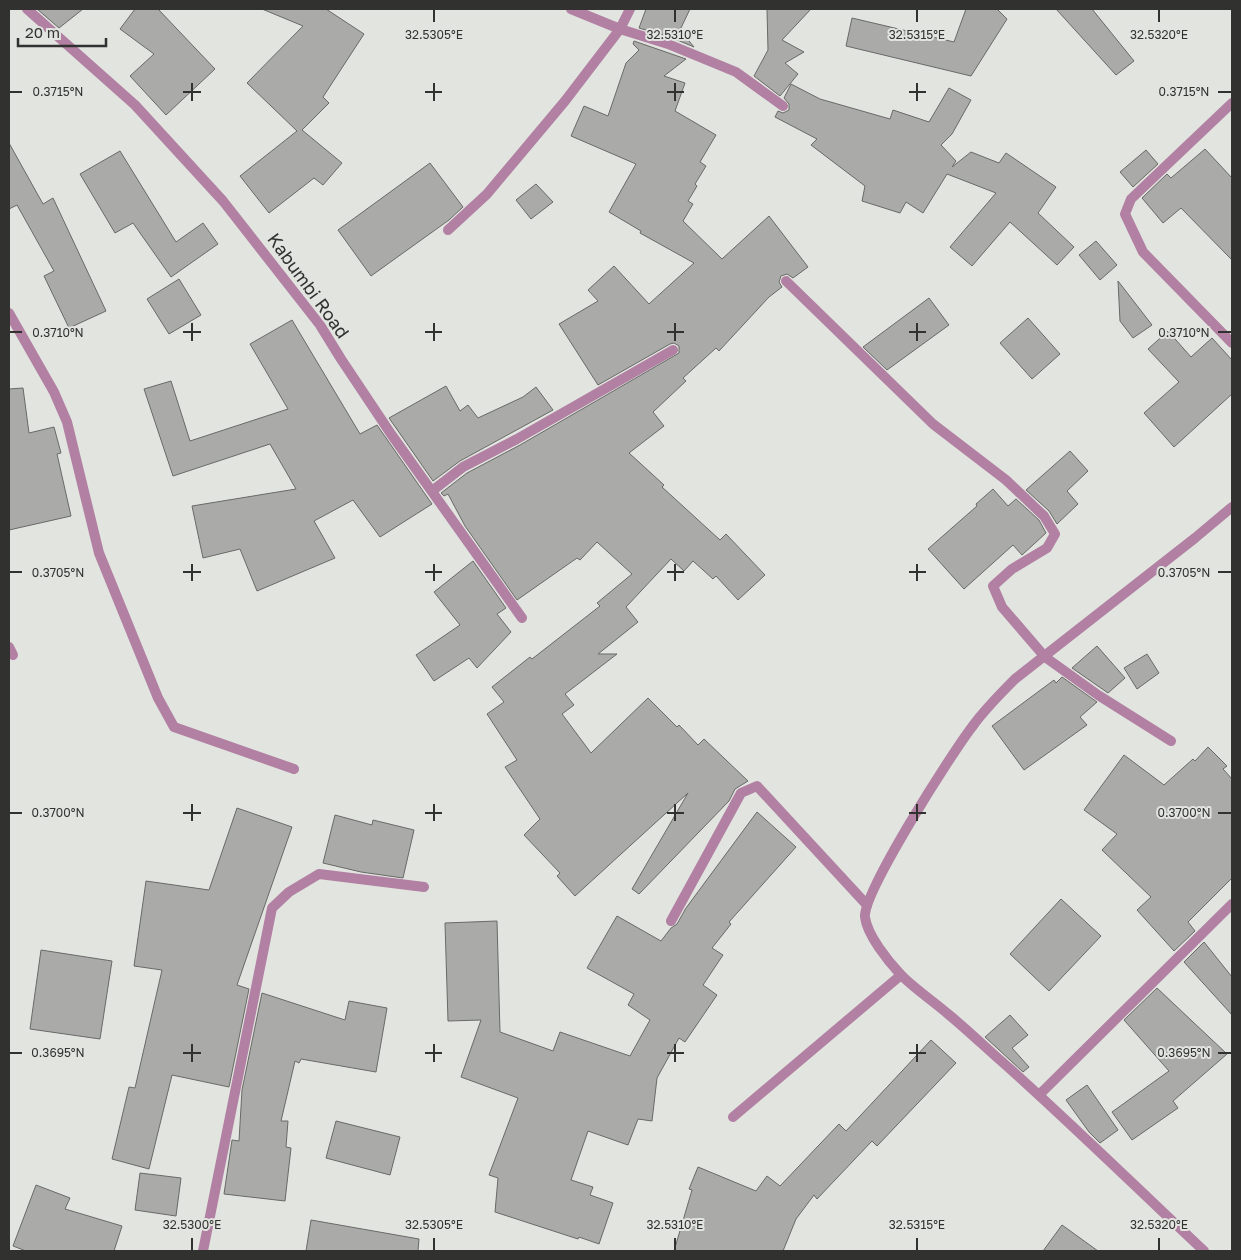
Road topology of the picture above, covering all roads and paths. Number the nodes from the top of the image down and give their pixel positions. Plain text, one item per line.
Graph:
1 (27, 9) edge
2 (571, 9) edge
3 (630, 9) edge
4 (620, 29) junction
5 (1232, 103) edge
6 (783, 106) dead end
7 (448, 230) dead end
8 (786, 281) dead end
9 (9, 313) edge
10 (1232, 344) edge
11 (673, 350) dead end
12 (432, 491) junction
13 (1232, 507) edge
14 (522, 618) dead end
15 (1045, 657) junction
16 (1171, 741) dead end
17 (294, 769) dead end
18 (424, 887) dead end
19 (1232, 904) edge
20 (868, 905) junction
21 (671, 921) dead end
22 (901, 975) junction
23 (1039, 1095) junction
24 (734, 1117) dead end
25 (203, 1251) edge
26 (1204, 1251) edge

1 - 12 street, Kabumbi Road
2 - 4 street
3 - 4 street
4 - 6 street
4 - 7 street
5 - 10 street
8 - 15 street
9 - 17 street
11 - 12 street
12 - 14 street, Kabumbi Road
13 - 15 street
15 - 16 street
15 - 20 street
18 - 25 street
19 - 23 street
20 - 21 street
20 - 22 street
22 - 23 street
22 - 24 street
23 - 26 street

